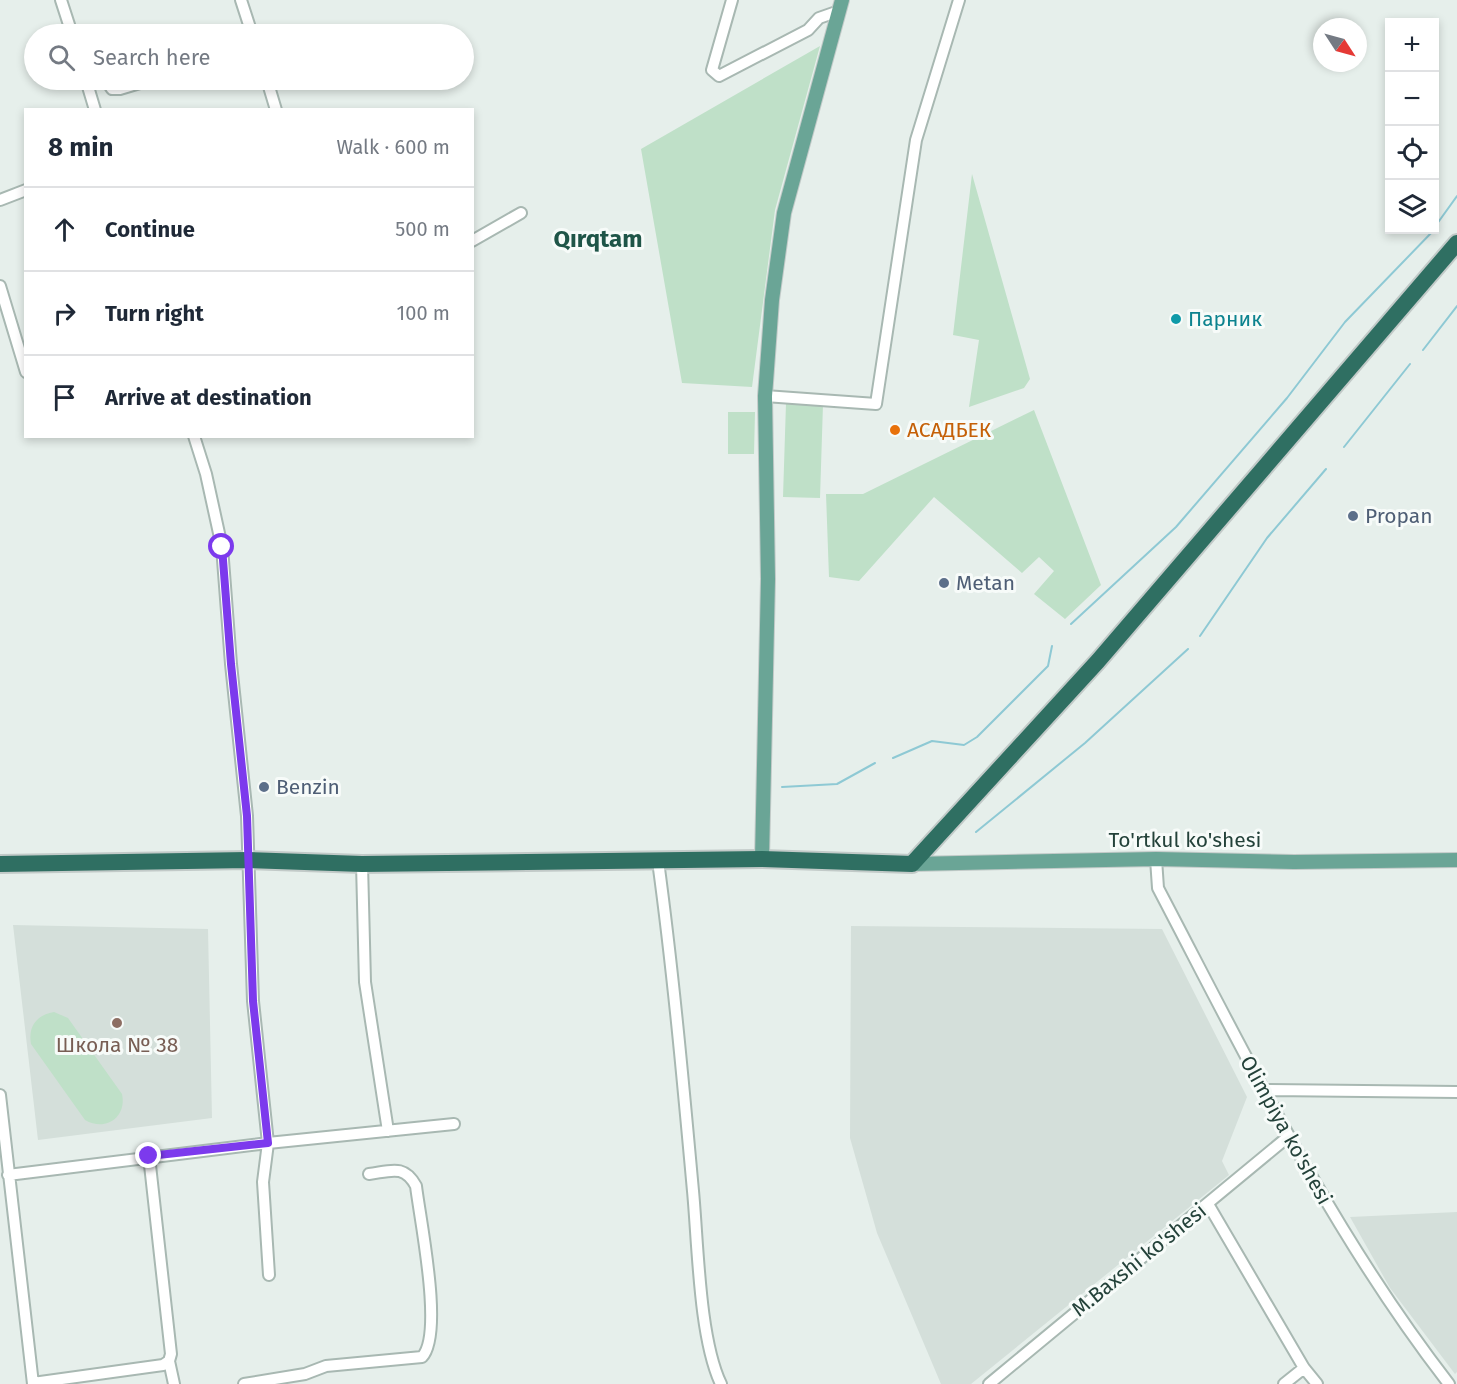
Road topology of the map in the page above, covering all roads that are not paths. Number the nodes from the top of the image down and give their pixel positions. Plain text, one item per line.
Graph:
1 (61, 0) edge
2 (241, 0) edge
3 (732, 0) edge
4 (959, 0) edge
5 (841, 5) edge
6 (69, 24) edge
7 (249, 24) edge
8 (89, 90) edge
9 (270, 90) edge
10 (94, 108) edge
11 (275, 108) edge
12 (24, 191) edge
13 (0, 200) edge
14 (521, 213) dead end
15 (474, 240) edge
16 (1457, 243) edge
17 (0, 286) edge
18 (24, 365) edge
19 (765, 396) junction
20 (195, 438) edge
21 (762, 859) junction
22 (248, 860) junction
23 (1156, 860) junction
24 (1457, 860) edge
25 (658, 861) junction
26 (0, 864) edge
27 (362, 864) junction
28 (912, 864) junction
29 (1263, 1090) junction
30 (1457, 1092) edge
31 (0, 1095) edge
32 (454, 1124) dead end
33 (388, 1131) junction
34 (1289, 1136) junction
35 (268, 1143) junction
36 (3, 1154) edge
37 (149, 1156) junction
38 (369, 1174) dead end
39 (8, 1175) junction
40 (1208, 1204) junction
41 (269, 1275) dead end
42 (169, 1361) junction
43 (1304, 1368) junction
44 (33, 1383) edge
45 (174, 1384) edge
46 (243, 1384) edge
47 (721, 1384) edge
48 (988, 1384) edge
49 (1284, 1384) edge
50 (1317, 1384) edge
51 (1449, 1384) edge

1 - 6 street
2 - 7 street
3 - 5 street
4 - 19 street
5 - 19 main road
8 - 10 street
9 - 11 street
12 - 13 street
14 - 15 street
16 - 28 highway
17 - 18 street
19 - 21 main road
20 - 22 street
21 - 25 highway
21 - 28 highway
22 - 26 highway
22 - 27 highway
22 - 35 street
23 - 24 main road, To'rtkul ko'shesi
23 - 28 main road, To'rtkul ko'shesi
23 - 29 street, Olimpiya ko'shesi
25 - 27 highway
25 - 47 street
27 - 33 street
29 - 30 street
29 - 34 street, Olimpiya ko'shesi
31 - 36 street
32 - 33 street
33 - 35 street
34 - 40 street, M.Baxshi ko'shesi
34 - 51 street, Olimpiya ko'shesi
35 - 37 street
35 - 41 street
36 - 39 street
37 - 39 street
37 - 42 street
38 - 46 street
39 - 44 street
40 - 43 street
40 - 48 street, M.Baxshi ko'shesi
42 - 44 street
42 - 45 street
43 - 49 street
43 - 50 street

